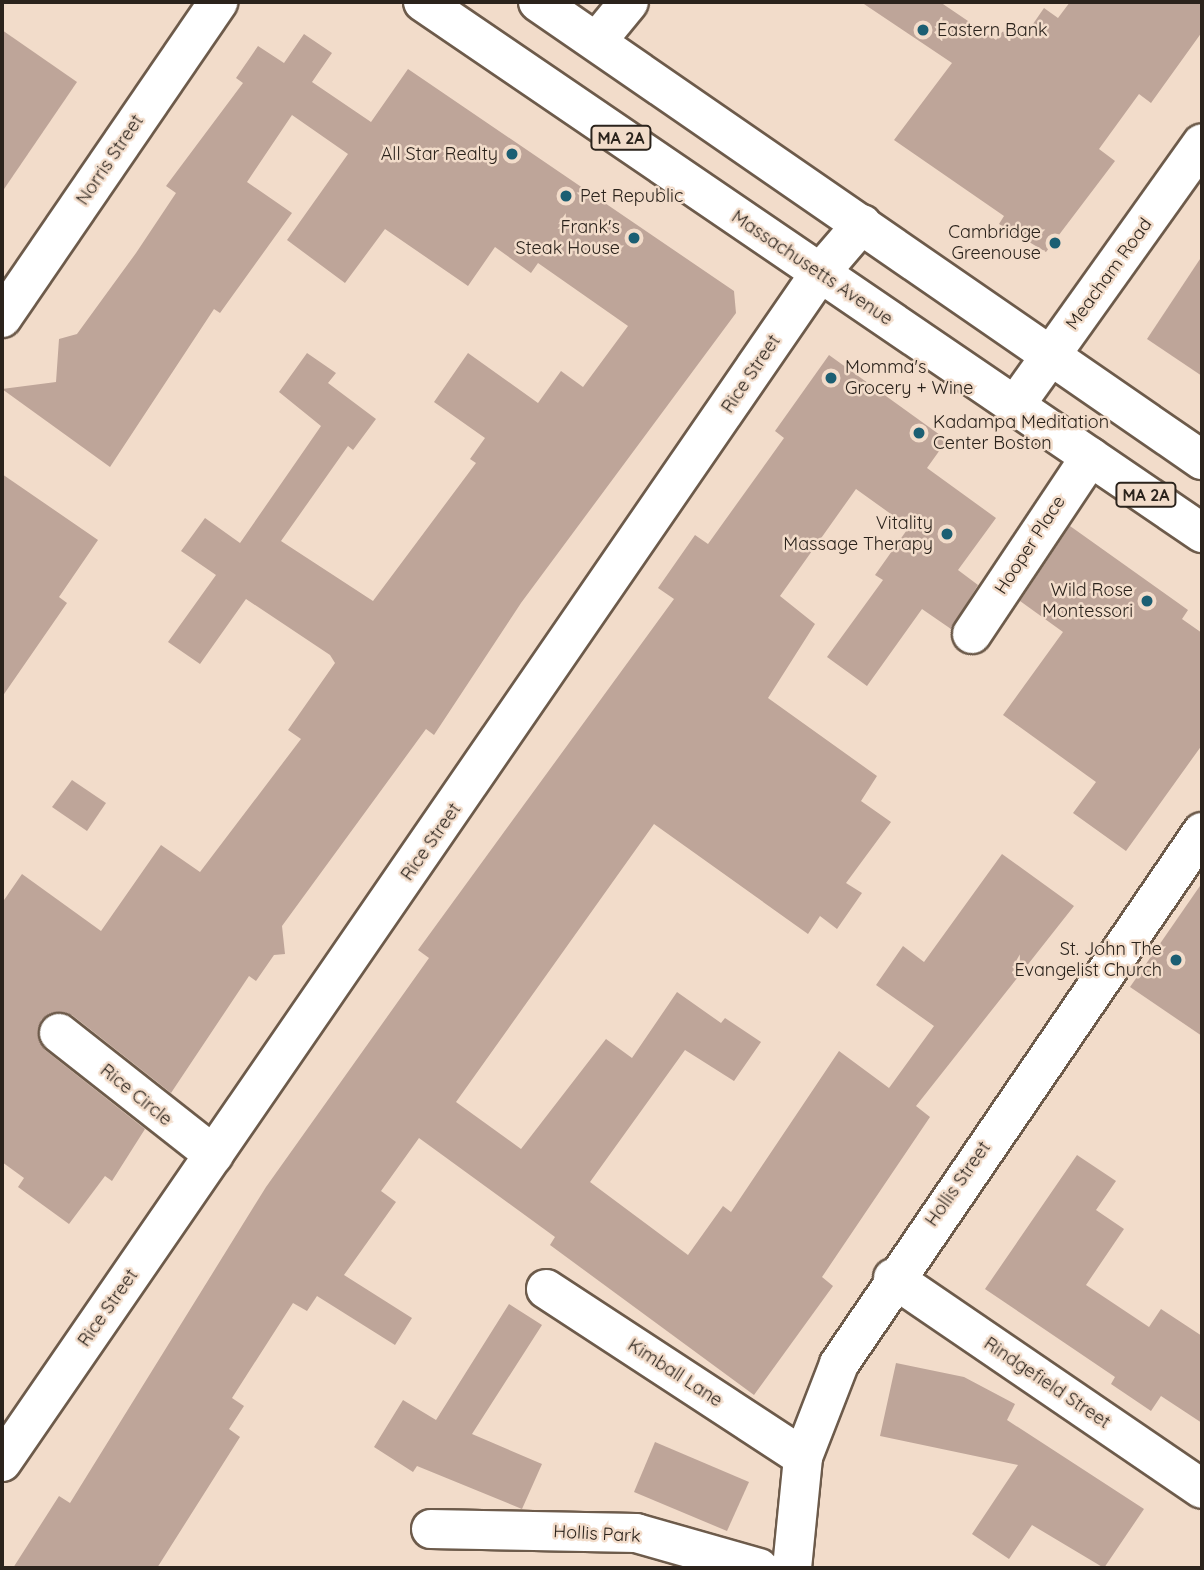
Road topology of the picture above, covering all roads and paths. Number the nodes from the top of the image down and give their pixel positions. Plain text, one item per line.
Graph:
1 (218, 2) edge
2 (423, 2) edge
3 (538, 2) edge
4 (629, 2) edge
5 (597, 41) junction
6 (1202, 144) edge
7 (862, 224) junction
8 (819, 275) junction
9 (2, 318) edge
10 (1049, 357) junction
11 (1016, 404) junction
12 (1090, 457) junction
13 (1202, 460) edge
14 (1202, 533) edge
15 (972, 634) dead end
16 (1202, 832) edge
17 (59, 1033) dead end
18 (214, 1155) junction
19 (892, 1278) junction
20 (546, 1289) dead end
21 (803, 1457) junction
22 (2, 1462) edge
23 (1202, 1489) edge
24 (431, 1529) dead end
25 (759, 1568) edge
26 (792, 1568) edge

1 - 9 street, Norris Street
2 - 8 street, Massachusetts Avenue / MA 2A
3 - 5 street
4 - 5 street
5 - 7 street
6 - 10 street, Meacham Road
7 - 8 street, Rice Street
7 - 10 street
8 - 11 street, Massachusetts Avenue / MA 2A
8 - 18 street, Rice Street
10 - 11 street, Meacham Road
10 - 13 street
11 - 12 street, Massachusetts Avenue / MA 2A
12 - 14 street, Massachusetts Avenue / MA 2A
12 - 15 street, Hooper Place
16 - 19 street, Hollis Street
17 - 18 street, Rice Circle
18 - 22 street, Rice Street
19 - 21 street, Hollis Street
19 - 23 street, Rindgefield Street
20 - 21 street, Kimball Lane
21 - 26 street, Hollis Street
24 - 25 street, Hollis Park

